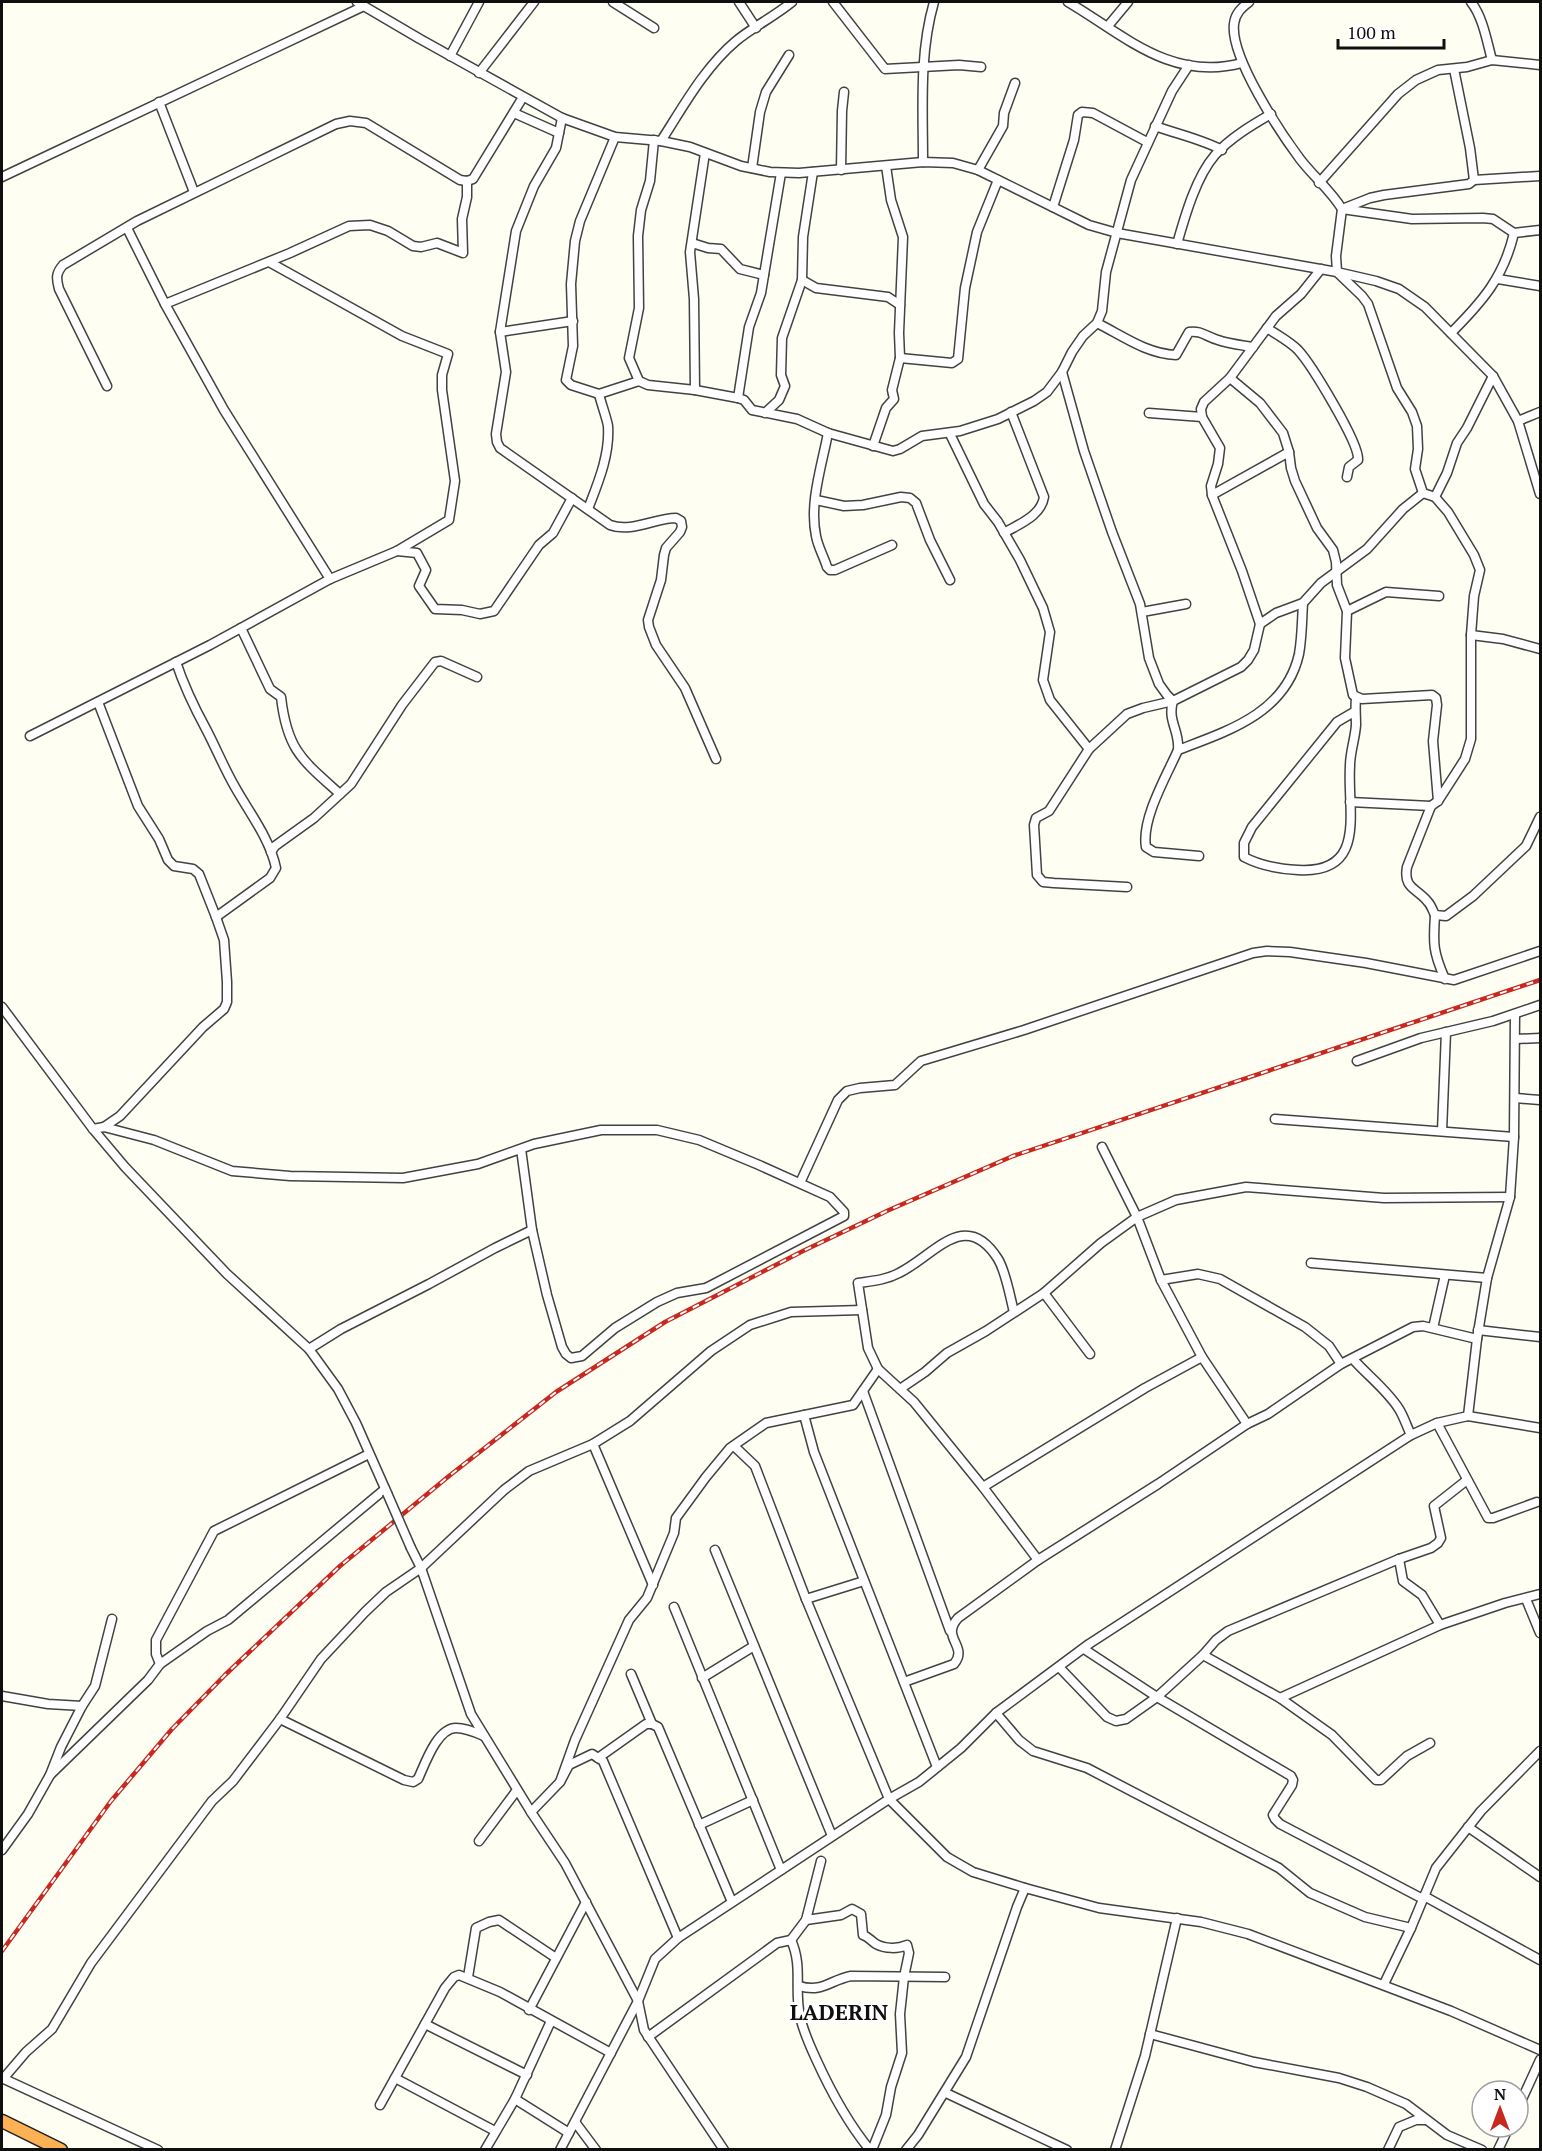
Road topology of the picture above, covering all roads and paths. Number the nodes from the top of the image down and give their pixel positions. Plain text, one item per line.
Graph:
1 (479, 2) edge
2 (534, 2) edge
3 (613, 2) edge
4 (739, 2) edge
5 (792, 2) edge
6 (833, 2) edge
7 (934, 2) edge
8 (1068, 2) edge
9 (1128, 2) edge
10 (1248, 2) edge
11 (1471, 2) edge
12 (360, 4) edge
13 (1108, 26) junction
14 (654, 28) dead end
15 (756, 28) junction
16 (789, 55) dead end
17 (450, 56) junction
18 (1492, 60) junction
19 (1242, 63) junction
20 (1189, 65) junction
21 (1540, 65) edge
22 (981, 67) dead end
23 (923, 69) junction
24 (1454, 69) junction
25 (479, 73) junction
26 (1015, 83) dead end
27 (844, 92) dead end
28 (524, 97) junction
29 (159, 102) junction
30 (514, 113) junction
31 (1271, 114) junction
32 (562, 118) junction
33 (1155, 126) junction
34 (559, 133) junction
35 (615, 137) junction
36 (658, 141) junction
37 (1147, 142) junction
38 (1222, 150) junction
39 (705, 153) junction
40 (923, 162) junction
41 (886, 166) junction
42 (752, 168) junction
43 (842, 170) junction
44 (978, 170) junction
45 (813, 172) junction
46 (781, 173) junction
47 (1540, 176) edge
48 (2, 177) edge
49 (998, 180) junction
50 (1474, 180) junction
51 (467, 181) junction
52 (1319, 183) junction
53 (194, 192) junction
54 (1053, 207) junction
55 (1342, 209) junction
56 (127, 228) junction
57 (1540, 230) edge
58 (1118, 233) junction
59 (1514, 233) junction
60 (692, 243) junction
61 (1177, 244) junction
62 (269, 262) junction
63 (1321, 269) junction
64 (1336, 272) junction
65 (764, 275) junction
66 (1498, 279) junction
67 (801, 280) junction
68 (1540, 286) edge
69 (165, 304) junction
70 (900, 305) junction
71 (573, 321) junction
72 (1097, 323) junction
73 (1267, 328) junction
74 (500, 332) junction
75 (1451, 333) junction
76 (1253, 347) junction
77 (900, 358) junction
78 (1062, 372) junction
79 (1493, 376) junction
80 (1230, 378) junction
81 (639, 381) junction
82 (107, 386) dead end
83 (695, 390) junction
84 (599, 394) junction
85 (738, 398) junction
86 (1011, 412) junction
87 (1149, 412) dead end
88 (1540, 412) edge
89 (765, 413) junction
90 (1202, 417) junction
91 (1518, 421) junction
92 (828, 433) junction
93 (950, 434) junction
94 (873, 447) junction
95 (1289, 452) junction
96 (1347, 477) dead end
97 (1423, 493) junction
98 (1540, 494) edge
99 (1212, 495) junction
100 (1436, 497) junction
101 (572, 498) junction
102 (816, 500) junction
103 (588, 509) junction
104 (1004, 533) junction
105 (892, 545) dead end
106 (397, 551) junction
107 (1336, 574) junction
108 (330, 579) junction
109 (950, 580) dead end
110 (1438, 596) dead end
111 (1303, 603) junction
112 (1186, 604) dead end
113 (1347, 611) junction
114 (1142, 612) junction
115 (1260, 624) junction
116 (241, 628) junction
117 (1471, 635) junction
118 (1540, 649) edge
119 (176, 662) junction
120 (477, 677) dead end
121 (1356, 698) junction
122 (1173, 701) junction
123 (98, 702) junction
124 (1354, 712) junction
125 (30, 736) dead end
126 (1089, 750) junction
127 (1178, 750) junction
128 (716, 759) dead end
129 (340, 794) junction
130 (1350, 802) junction
131 (1434, 804) junction
132 (1540, 817) edge
133 (271, 852) junction
134 (1199, 856) dead end
135 (1127, 887) dead end
136 (1434, 915) junction
137 (216, 916) junction
138 (1540, 951) edge
139 (1445, 979) junction
140 (1540, 1005) edge
141 (2, 1007) edge
142 (1515, 1014) junction
143 (1446, 1032) junction
144 (1540, 1038) edge
145 (1516, 1039) junction
146 (1357, 1061) dead end
147 (1515, 1098) junction
148 (1540, 1100) edge
149 (1275, 1119) dead end
150 (104, 1127) junction
151 (93, 1129) junction
152 (1442, 1131) junction
153 (1514, 1137) junction
154 (1102, 1147) dead end
155 (521, 1149) junction
156 (800, 1184) junction
157 (1510, 1197) junction
158 (1137, 1217) junction
159 (532, 1230) junction
160 (1311, 1263) dead end
161 (1445, 1275) junction
162 (1488, 1278) junction
163 (1161, 1280) junction
164 (1044, 1293) junction
165 (862, 1310) junction
166 (1014, 1312) junction
167 (1433, 1328) junction
168 (1478, 1335) junction
169 (1540, 1337) edge
170 (309, 1349) junction
171 (1090, 1354) dead end
172 (1202, 1357) junction
173 (1353, 1359) junction
174 (1341, 1364) junction
175 (878, 1369) junction
176 (900, 1389) junction
177 (863, 1391) junction
178 (804, 1415) junction
179 (1468, 1416) junction
180 (1437, 1423) junction
181 (1247, 1424) junction
182 (1540, 1428) edge
183 (1411, 1435) junction
184 (593, 1444) junction
185 (734, 1446) junction
186 (369, 1454) junction
187 (1467, 1480) junction
188 (982, 1487) junction
189 (386, 1491) junction
190 (1537, 1502) dead end
191 (715, 1550) dead end
192 (1399, 1559) junction
193 (1038, 1560) junction
194 (421, 1568) junction
195 (864, 1581) junction
196 (652, 1585) junction
197 (1540, 1594) edge
198 (806, 1599) junction
199 (1526, 1599) junction
200 (674, 1607) dead end
201 (112, 1619) dead end
202 (1440, 1625) junction
203 (1540, 1633) edge
204 (951, 1634) junction
205 (754, 1646) junction
206 (1084, 1649) junction
207 (1203, 1655) junction
208 (160, 1664) junction
209 (1059, 1667) junction
210 (631, 1674) dead end
211 (702, 1678) junction
212 (904, 1682) junction
213 (2, 1696) edge
214 (1157, 1697) junction
215 (1280, 1698) junction
216 (82, 1706) junction
217 (996, 1713) junction
218 (280, 1719) junction
219 (652, 1724) junction
220 (484, 1736) junction
221 (1430, 1743) dead end
222 (1540, 1751) edge
223 (598, 1758) junction
224 (937, 1767) junction
225 (50, 1775) junction
226 (560, 1782) junction
227 (517, 1790) junction
228 (889, 1799) junction
229 (753, 1800) junction
230 (531, 1812) junction
231 (699, 1825) junction
232 (1468, 1827) junction
233 (832, 1836) junction
234 (479, 1841) dead end
235 (2, 1850) edge
236 (821, 1861) dead end
237 (781, 1870) junction
238 (1540, 1877) edge
239 (1025, 1888) junction
240 (1423, 1897) junction
241 (586, 1902) junction
242 (732, 1902) junction
243 (1177, 1918) junction
244 (806, 1920) junction
245 (1411, 1928) junction
246 (678, 1938) junction
247 (790, 1940) junction
248 (556, 1958) junction
249 (1540, 1960) edge
250 (468, 1977) junction
251 (904, 1977) junction
252 (945, 1977) dead end
253 (1383, 1984) junction
254 (799, 1986) junction
255 (638, 2001) junction
256 (529, 2010) junction
257 (551, 2021) junction
258 (425, 2024) junction
259 (1150, 2034) junction
260 (648, 2037) junction
261 (1540, 2050) edge
262 (611, 2053) junction
263 (1540, 2060) edge
264 (527, 2075) junction
265 (2, 2078) edge
266 (395, 2079) junction
267 (1530, 2082) edge
268 (946, 2093) junction
269 (515, 2099) junction
270 (1406, 2104) junction
271 (380, 2105) dead end
272 (1427, 2120) junction
273 (2, 2121) edge
274 (575, 2122) junction
275 (1399, 2127) junction
276 (2, 2130) edge
277 (495, 2131) junction
278 (569, 2133) junction
279 (42, 2150) edge
280 (61, 2150) edge
281 (158, 2150) edge
282 (485, 2150) edge
283 (560, 2150) edge
284 (596, 2150) edge
285 (724, 2150) edge
286 (871, 2150) edge
287 (906, 2150) edge
288 (1067, 2150) edge
289 (1114, 2150) edge
290 (1388, 2150) edge
291 (1482, 2150) edge

1 - 17 street
2 - 25 street
3 - 14 street
4 - 15 street
5 - 15 street
6 - 23 street
7 - 23 street
8 - 13 street
9 - 13 street
10 - 19 street
11 - 18 street
12 - 17 street
12 - 29 street
13 - 20 street
15 - 36 street
16 - 42 street
17 - 25 street
18 - 21 street
18 - 24 street
19 - 20 street
19 - 31 street
20 - 33 street
22 - 23 street
23 - 40 street
24 - 50 street
24 - 52 street
25 - 28 street
26 - 44 street
27 - 43 street
28 - 30 street
28 - 32 street
29 - 48 street
29 - 53 street
30 - 34 street
30 - 51 street
31 - 38 street
31 - 52 street
32 - 34 street
32 - 35 street
33 - 37 street
33 - 38 street
34 - 74 street
35 - 36 street
35 - 71 street
36 - 39 street
36 - 81 street
37 - 54 street
37 - 58 street
38 - 61 street
39 - 42 street
39 - 60 street
40 - 41 street
40 - 44 street
41 - 43 street
41 - 70 street
42 - 46 street
43 - 45 street
44 - 49 street
45 - 46 street
45 - 67 street
46 - 65 street
47 - 50 street
49 - 54 street
49 - 77 street
50 - 55 street
51 - 53 street
51 - 62 street
52 - 55 street
53 - 56 street
54 - 58 street
55 - 59 street
55 - 64 street
56 - 69 street
56 - 82 street
57 - 59 street
58 - 61 street
58 - 72 street
59 - 66 street
60 - 65 street
60 - 83 street
61 - 63 street
62 - 69 street
62 - 106 street
63 - 64 street
63 - 73 street
64 - 75 street
64 - 97 street
65 - 85 street
66 - 68 street
66 - 75 street
67 - 70 street
67 - 89 street
69 - 108 street
70 - 77 street
71 - 74 street
71 - 84 street
72 - 76 street
72 - 78 street
73 - 76 street
73 - 96 street
74 - 101 street
75 - 79 street
76 - 80 street
77 - 94 street
78 - 86 street
78 - 114 street
79 - 91 street
79 - 100 street
80 - 90 street
80 - 95 street
81 - 83 street
81 - 84 street
83 - 85 street
84 - 103 street
85 - 89 street
86 - 93 street
86 - 104 street
87 - 90 street
88 - 91 street
89 - 92 street
90 - 99 street
91 - 98 street
92 - 94 street
92 - 102 street
93 - 94 street
93 - 104 street
95 - 99 street
95 - 107 street
97 - 100 street
97 - 107 street
99 - 115 street
100 - 117 street
101 - 103 street
101 - 106 street
102 - 105 street
102 - 109 street
103 - 128 street
104 - 126 street
106 - 108 street
107 - 111 street
107 - 113 street
108 - 116 street
110 - 113 street
111 - 115 street
111 - 127 street
112 - 114 street
113 - 121 street
114 - 122 street
115 - 122 street
116 - 119 street
116 - 129 street
117 - 118 street
117 - 131 street
119 - 123 street
119 - 133 street
120 - 129 street
121 - 124 street
121 - 131 street
122 - 126 street
122 - 127 street
123 - 125 street
123 - 137 street
124 - 130 street
124 - 130 street
126 - 135 street
127 - 134 street
129 - 133 street
130 - 131 street
131 - 136 street
132 - 136 street
133 - 137 street
136 - 139 street
137 - 150 street
138 - 139 street
139 - 156 street
140 - 142 street
141 - 151 street
142 - 143 street
142 - 145 street
143 - 146 street
143 - 152 street
144 - 145 street
145 - 147 street
147 - 148 street
147 - 153 street
149 - 152 street
150 - 151 street
150 - 155 street
151 - 170 street
152 - 153 street
153 - 157 street
154 - 158 street
155 - 156 street
155 - 159 street
156 - 159 street
157 - 158 street
157 - 162 street
158 - 163 street
158 - 164 street
159 - 170 street
160 - 161 street
161 - 162 street
161 - 167 street
162 - 168 street
163 - 172 street
163 - 174 street
164 - 166 street
164 - 171 street
165 - 166 street
165 - 175 street
165 - 184 street
166 - 176 street
167 - 168 street
167 - 173 street
168 - 169 street
168 - 179 street
170 - 186 street
172 - 181 street
172 - 188 street
173 - 174 street
173 - 183 street
174 - 181 street
175 - 176 street
175 - 177 street
176 - 188 street
177 - 178 street
177 - 204 street
178 - 185 street
178 - 195 street
179 - 180 street
179 - 182 street
180 - 183 street
180 - 187 street
181 - 193 street
183 - 206 street
184 - 194 street
184 - 196 street
185 - 196 street
185 - 198 street
186 - 189 street
186 - 208 street
187 - 190 street
187 - 192 street
188 - 193 street
189 - 194 street, bridge
189 - 208 street
191 - 205 street
192 - 202 street
192 - 207 street
193 - 204 street
194 - 218 street
194 - 220 street
195 - 198 street
195 - 212 street
196 - 226 street
197 - 199 street
198 - 228 street
199 - 202 street
199 - 203 street
200 - 211 street
201 - 216 street
202 - 215 street
204 - 212 street
205 - 211 street
205 - 233 street
206 - 209 street
206 - 214 street
207 - 214 street
207 - 215 street
208 - 225 street
209 - 214 street
209 - 217 street
210 - 219 street
211 - 229 street
212 - 224 street
213 - 216 street
214 - 240 street
215 - 221 street
216 - 225 street
217 - 224 street
217 - 245 street
218 - 220 street
218 - 265 street
219 - 223 street
219 - 231 street
220 - 227 street
222 - 232 street
223 - 226 street
223 - 246 street
224 - 228 street
225 - 235 street
226 - 230 street
227 - 230 street
227 - 234 street
228 - 233 street
228 - 239 street
229 - 231 street
229 - 237 street
230 - 241 street
231 - 242 street
232 - 238 street
232 - 240 street
233 - 237 street
236 - 244 street
237 - 242 street
239 - 243 street
239 - 268 street
240 - 245 street
240 - 249 street
241 - 248 street
241 - 255 street
242 - 246 street
243 - 253 street
243 - 259 street
244 - 247 street
244 - 251 street
245 - 253 street
246 - 255 street
247 - 254 street
247 - 260 street
248 - 250 street
248 - 256 street
250 - 256 street
250 - 258 street
251 - 252 street
251 - 254 street
251 - 286 street
253 - 261 street
254 - 286 street
255 - 260 street
255 - 262 street
256 - 257 street
257 - 262 street
257 - 264 street
258 - 264 street
258 - 266 street
259 - 270 street
259 - 289 street
260 - 285 street
262 - 274 street
263 - 267 street
264 - 269 street
265 - 281 street
266 - 271 street
266 - 277 street
268 - 287 street
268 - 288 street
269 - 277 street
269 - 278 street
270 - 272 street
270 - 275 street
272 - 275 street
272 - 291 street
273 - 280 highway
274 - 278 street
274 - 284 street
275 - 290 street
276 - 279 highway
277 - 282 street
278 - 283 street

